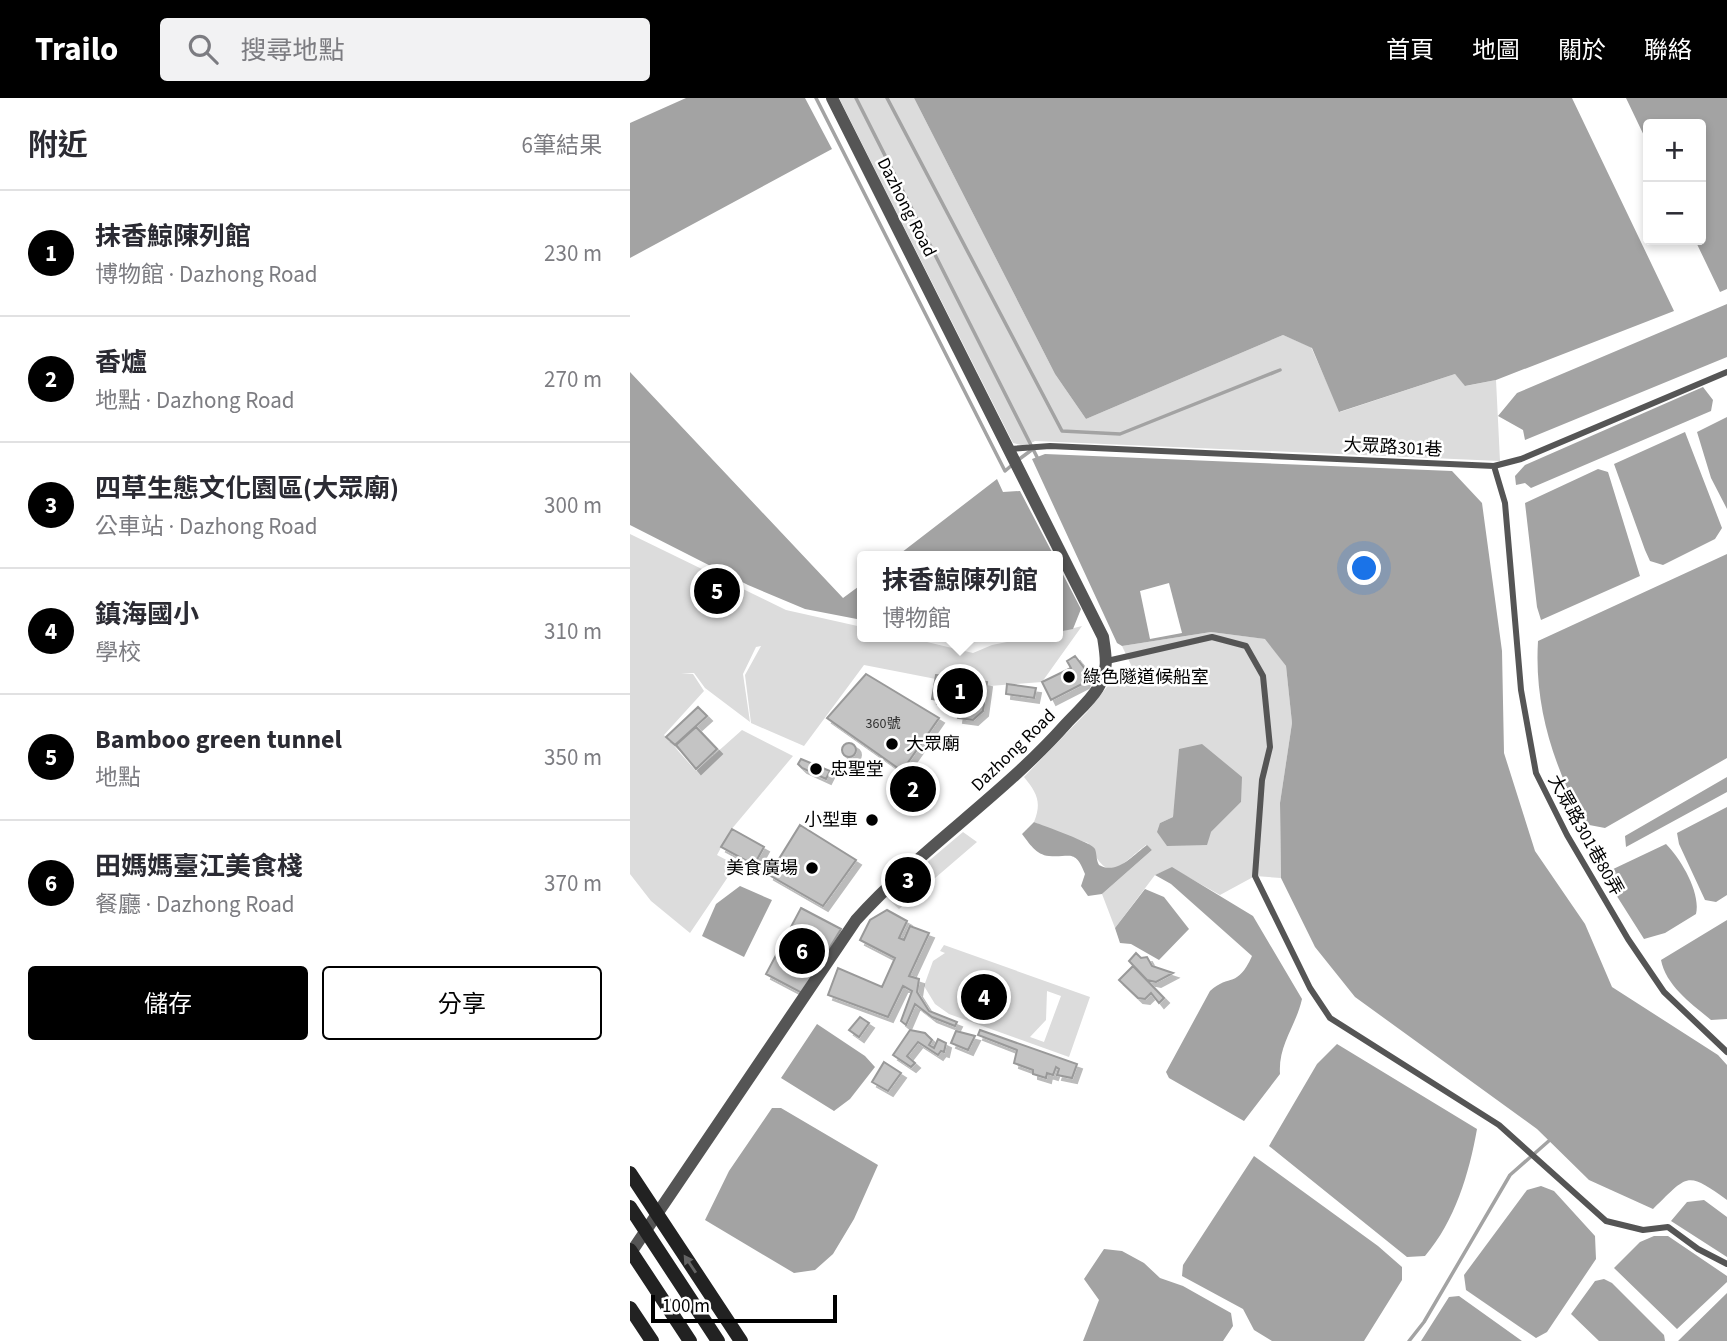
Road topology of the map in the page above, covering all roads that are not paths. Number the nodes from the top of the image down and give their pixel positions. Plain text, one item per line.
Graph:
1 (832, 98) edge
2 (1727, 372) edge
3 (1010, 449) junction
4 (1494, 466) junction
5 (1060, 551) edge
6 (1063, 556) edge
7 (1107, 661) junction
8 (1727, 1052) edge
9 (630, 1173) edge
10 (630, 1207) edge
11 (658, 1214) junction
12 (646, 1231) junction
13 (631, 1252) edge
14 (1727, 1264) edge
15 (630, 1308) edge
16 (652, 1341) edge
17 (690, 1341) edge
18 (718, 1341) edge
19 (741, 1341) edge

1 - 3 street, Dazhong Road
2 - 4 lane, 大眾路301巷
3 - 4 lane, 大眾路301巷
3 - 5 street, Dazhong Road
4 - 8 lane, 大眾路301巷80弄
6 - 7 street, Dazhong Road
7 - 11 street, Dazhong Road
7 - 14 lane
9 - 11 street
10 - 12 street
11 - 12 street, Dazhong Road
19 -> 11 street
12 - 13 street, Dazhong Road
12 - 18 street
13 - 17 street
15 - 16 street

